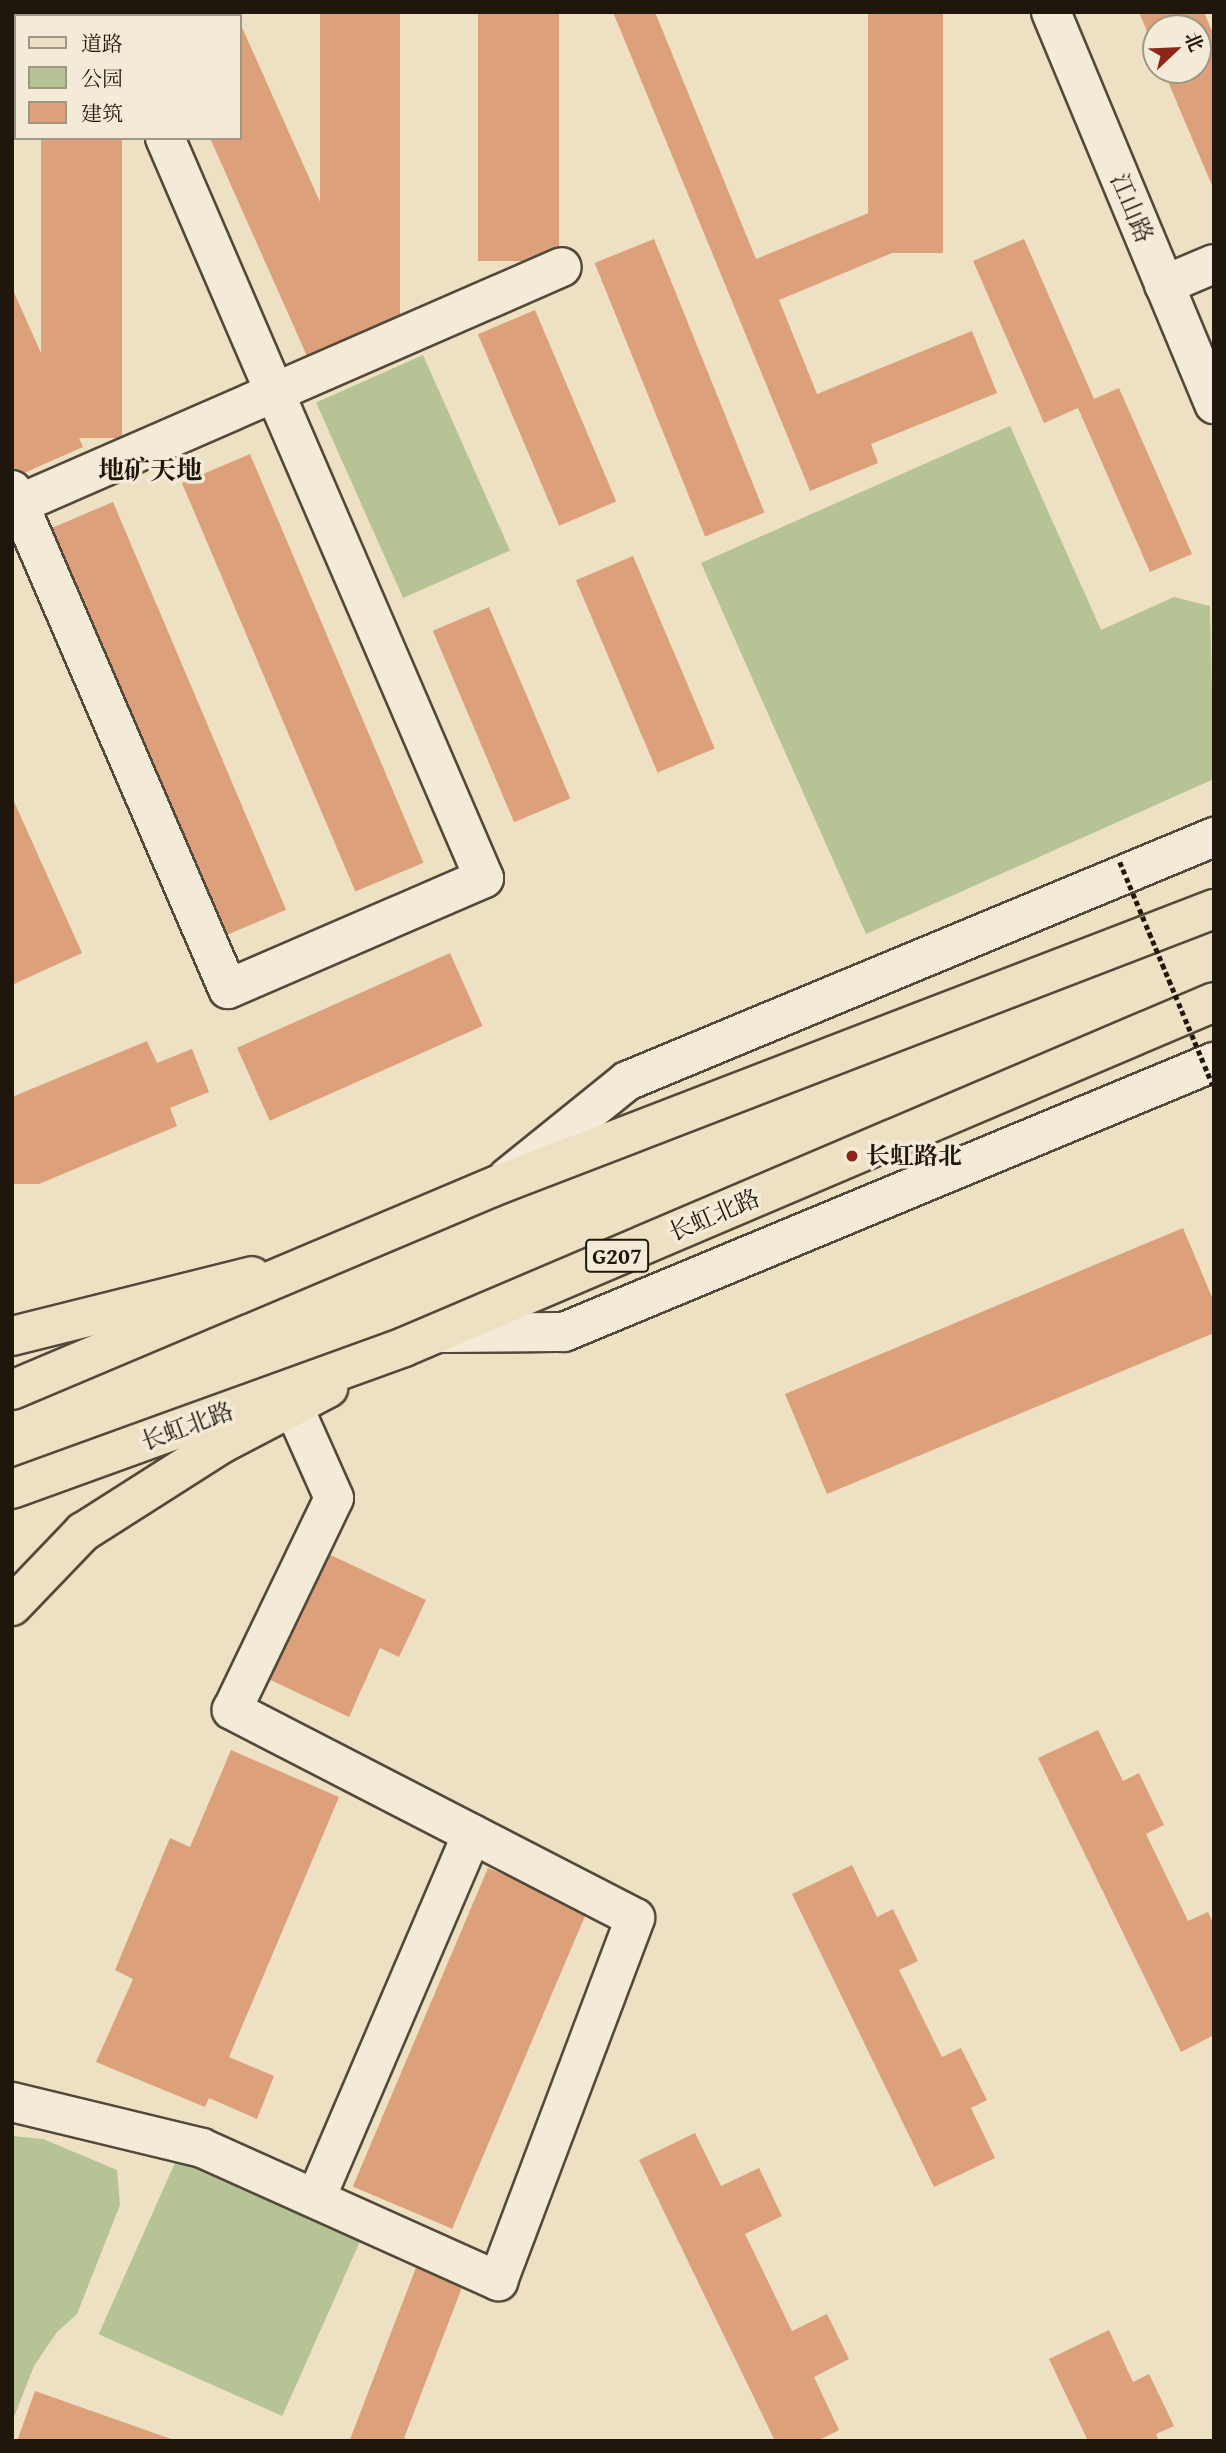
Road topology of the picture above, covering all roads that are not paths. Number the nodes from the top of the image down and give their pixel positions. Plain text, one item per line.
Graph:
1 (1051, 12) edge
2 (166, 140) edge
3 (1214, 264) edge
4 (562, 267) dead end
5 (1164, 285) junction
6 (274, 392) junction
7 (1214, 404) edge
8 (15, 497) edge
9 (1214, 837) edge
10 (1214, 909) edge
11 (1214, 1002) edge
12 (1213, 1074) edge
13 (500, 1184) junction
14 (339, 1255) junction
15 (12, 1336) edge
16 (421, 1340) junction
17 (12, 1391) edge
18 (293, 1406) junction
19 (12, 1489) edge
20 (12, 1606) edge
21 (472, 1834) junction
22 (12, 2102) edge
23 (316, 2198) junction

1 - 5 street, 江山路
2 - 6 street
3 - 5 street
4 - 6 street
5 - 7 street, 江山路
6 - 8 street
6 - 8 street
9 - 13 street
10 - 13 main road
11 - 16 main road, 长虹北路 / G207
12 - 16 street
13 - 14 main road
14 - 15 main road
14 - 17 main road
16 - 18 main road
16 - 19 main road, 长虹北路 / G207
18 - 20 main road
18 - 21 street
21 - 23 street
21 - 23 street
22 - 23 street

